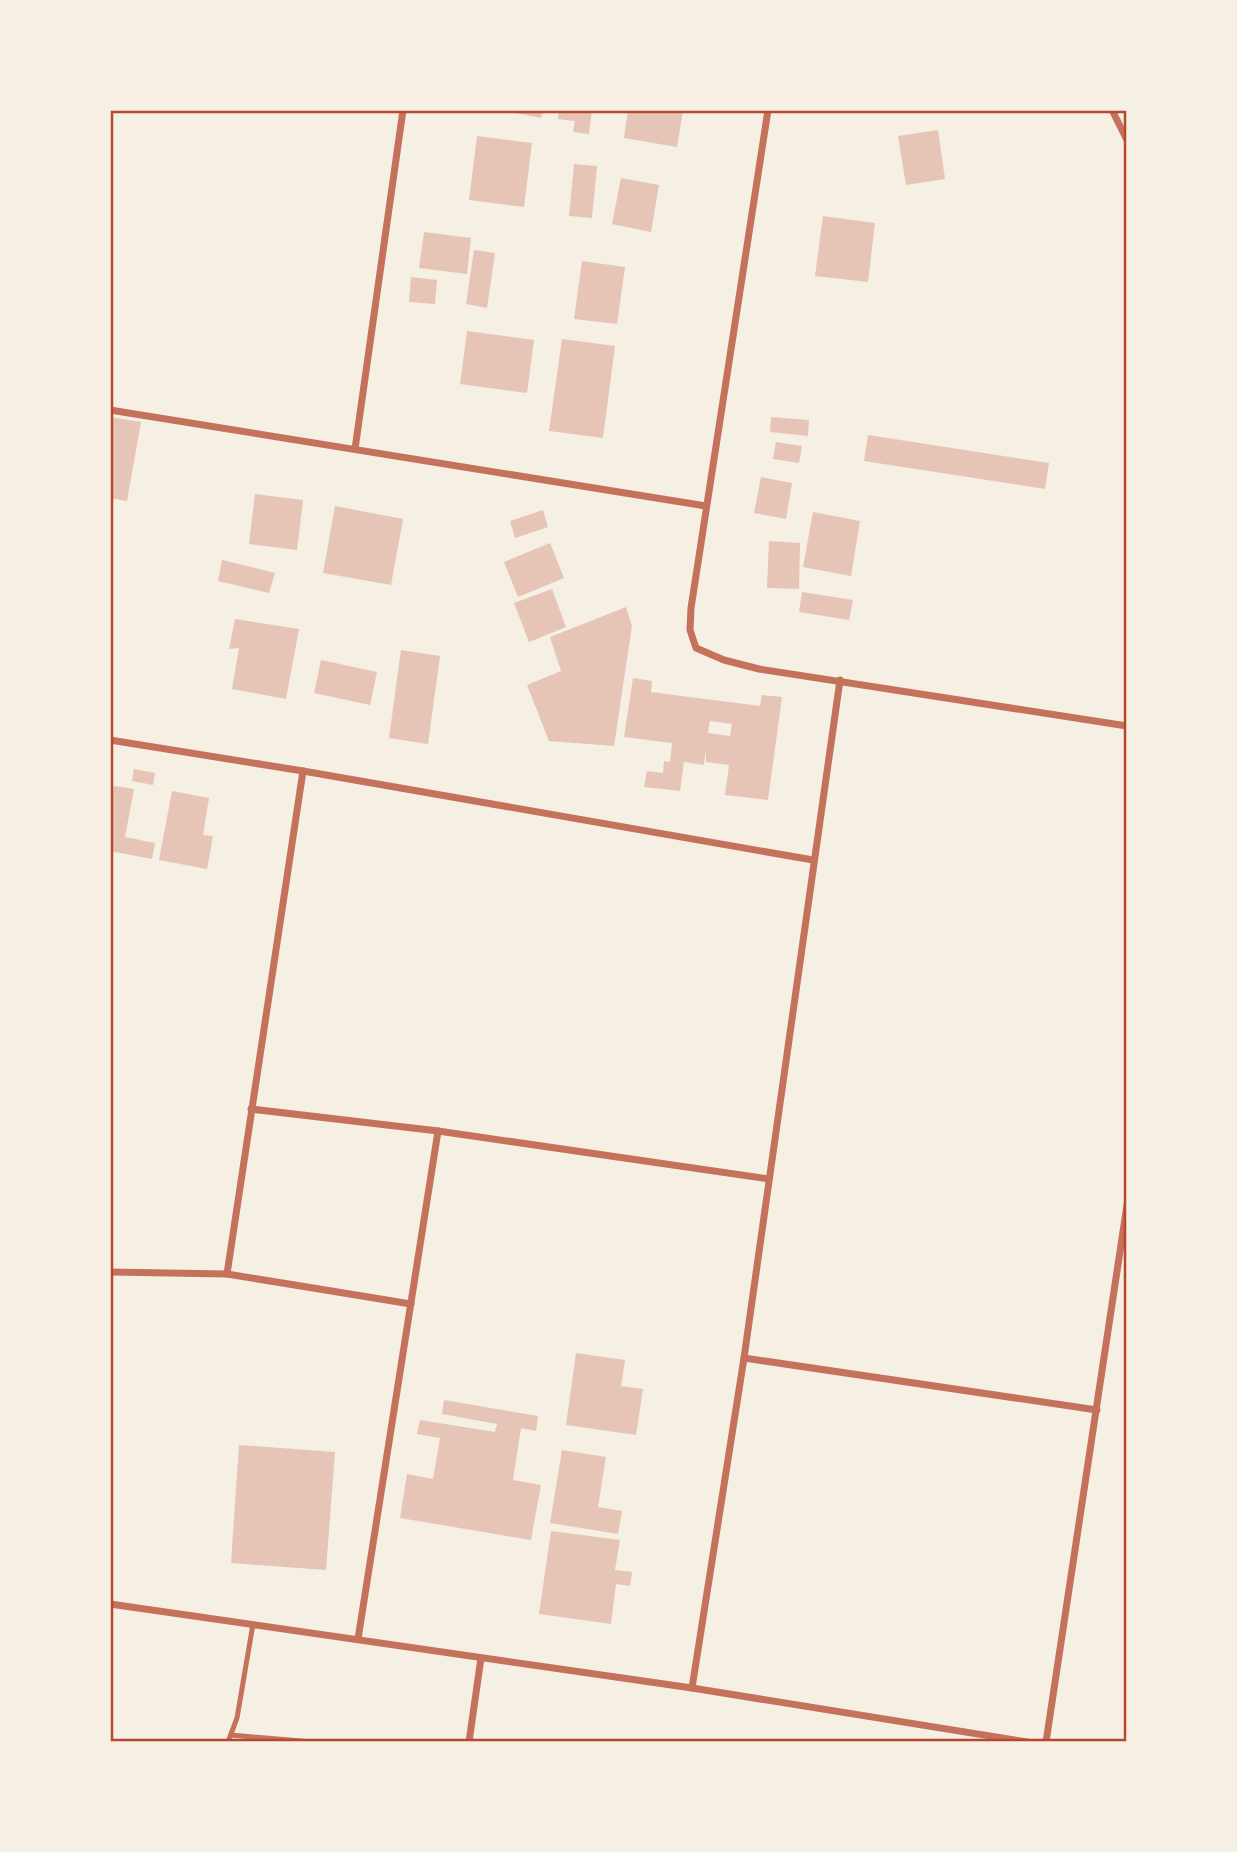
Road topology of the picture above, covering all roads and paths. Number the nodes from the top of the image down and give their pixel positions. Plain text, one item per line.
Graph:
1 (403, 110) edge
2 (768, 110) edge
3 (1112, 110) edge
4 (1127, 140) edge
5 (110, 410) edge
6 (355, 449) junction
7 (706, 506) junction
8 (840, 680) junction
9 (1127, 726) edge
10 (110, 740) edge
11 (303, 771) junction
12 (813, 860) junction
13 (251, 1109) junction
14 (438, 1131) junction
15 (769, 1180) junction
16 (1127, 1205) edge
17 (110, 1272) edge
18 (227, 1274) junction
19 (411, 1304) junction
20 (744, 1358) junction
21 (1097, 1410) junction
22 (110, 1604) edge
23 (253, 1624) junction
24 (358, 1639) junction
25 (481, 1658) junction
26 (692, 1688) junction
27 (229, 1738) edge
28 (313, 1742) edge
29 (469, 1742) edge
30 (1027, 1742) edge
31 (1046, 1742) edge

1 - 6 street
2 - 7 street
3 - 4 street
5 - 6 street
6 - 7 street
7 - 8 street
8 - 9 street
8 - 12 street
10 - 11 street
11 - 12 street
11 - 13 street
12 - 15 street
13 - 14 street
13 - 18 street
14 - 15 street
14 - 19 street
15 - 20 street
16 - 21 street
17 - 18 street
18 - 19 street
19 - 24 street
20 - 21 street
20 - 26 street
21 - 31 street
22 - 23 street
23 - 24 street
23 - 27 lane
24 - 25 street
25 - 26 street
25 - 29 street
26 - 30 street
27 - 28 lane

